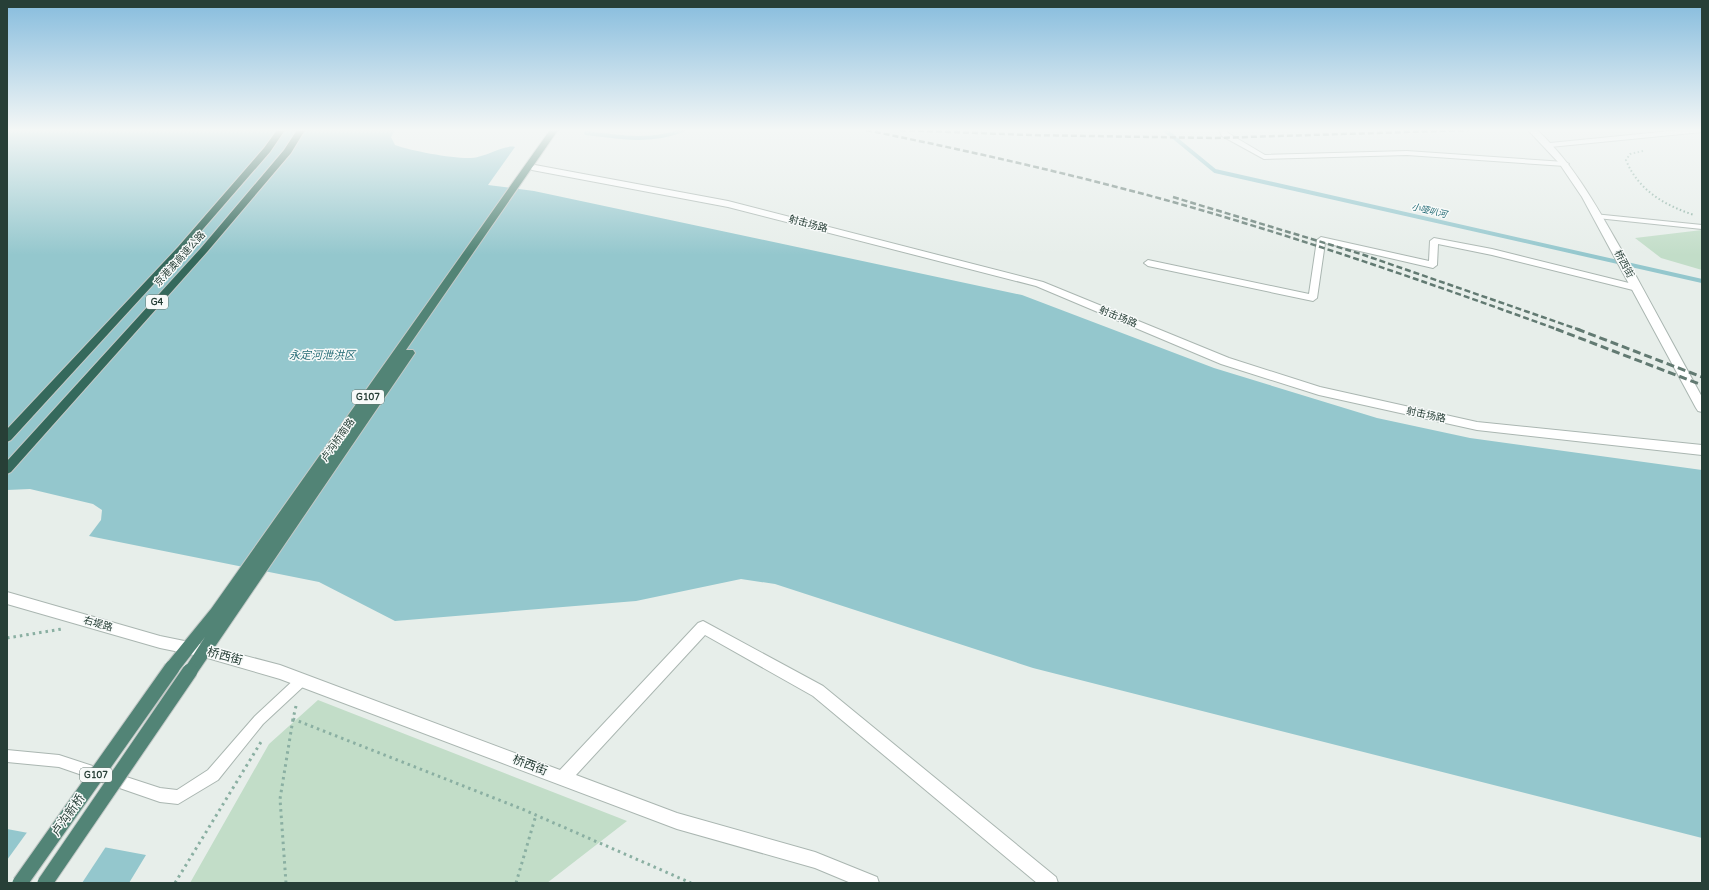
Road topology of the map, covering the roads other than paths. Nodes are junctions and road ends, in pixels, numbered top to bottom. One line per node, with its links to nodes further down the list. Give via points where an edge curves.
1 (249, 172): 13 (highway, 京港澳高速公路 / G4, via 182,249)
2 (271, 172): 15 (highway, 京港澳高速公路 / G4, via 204,250)
3 (529, 172): 7 (highway, 卢沟桥南路 / G107)
4 (532, 172): 7 (highway, 卢沟桥南路 / G107)
5 (554, 172): 14 (street, 射击场路, via 728,204 1039,284 1225,361 1318,391 1477,426)
6 (1570, 172): 8 (street, 桥西街)
7 (523, 181): 17 (highway, 卢沟桥南路 / G107)
8 (1597, 216): 9 (lane); 11 (street, 桥西街)
9 (1702, 227)
10 (1148, 263): 11 (lane, via 1313,298 1321,240 1433,265 1434,241 1492,252)
11 (1637, 288): 12 (street, 桥西街)
12 (1702, 408)
13 (7, 437)
14 (1702, 450)
15 (7, 469)
16 (7, 598): 18 (street, 右堤路, via 160,642)
17 (223, 614): 18 (highway, 卢沟桥南路 / G107); 19 (highway, 卢沟桥南路 / G107)
18 (189, 647): 19 (street, 桥西街); 20 (highway, 卢沟桥南路 / G107)
19 (204, 651): 21 (highway, 卢沟桥南路 / G107); 22 (street, 桥西街)
20 (172, 668): 25 (highway, 卢沟新桥 / G107, bridge)
21 (190, 671): 26 (highway, 卢沟新桥 / G107, bridge)
22 (302, 680): 23 (lane, via 258,720 213,776 178,797 160,796 59,761); 24 (street, 桥西街)
23 (7, 756)
24 (563, 778): 27 (street, 桥西街, via 677,821 814,860); 28 (street, via 703,627 818,691)
25 (20, 883)
26 (45, 883)
27 (871, 883)
28 (1050, 883)

